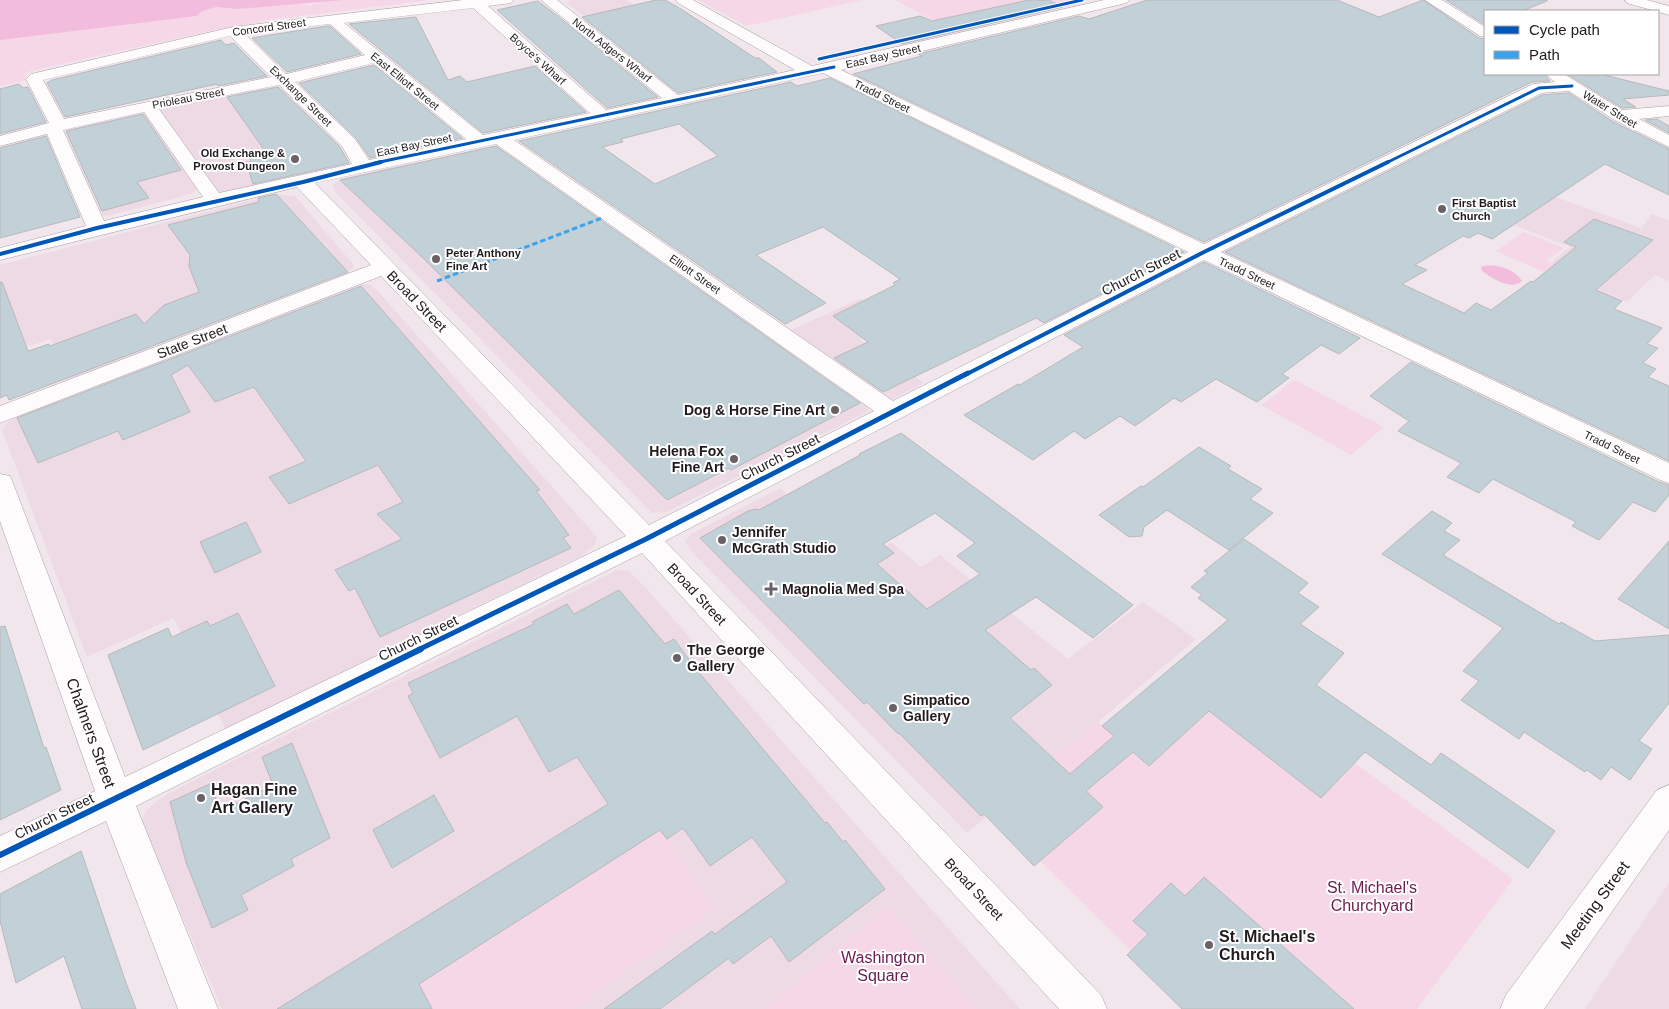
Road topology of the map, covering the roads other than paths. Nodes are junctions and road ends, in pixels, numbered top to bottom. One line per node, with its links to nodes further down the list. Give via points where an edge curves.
1 (506, 0): 7 (street, Concord Street)
2 (548, 0): 17 (street, North Adgers Wharf)
3 (684, 0): 13 (street, Tradd Street)
4 (1122, 0): 13 (street, East Bay Street)
5 (1432, 0): 11 (street)
6 (1632, 0): 8 (street)
7 (475, 2): 9 (street, Concord Street); 20 (street, Boyce's Wharf)
8 (1669, 11)
9 (338, 18): 10 (street, Concord Street); 12 (street, East Elliott Street, via 337,24)
10 (233, 31): 15 (street, Exchange Street); 22 (street, Concord Street, via 36,77 34,79)
11 (1484, 32)
12 (377, 57): 15 (street, Prioleau Street); 23 (street, East Elliott Street)
13 (818, 70): 17 (street, East Bay Street); 30 (street, Tradd Street)
14 (1554, 75): 16 (street, Water Street)
15 (283, 79): 18 (street, Prioleau Street); 26 (street, Exchange Street, via 349,143)
16 (1572, 86): 21 (street, Water Street); 30 (street, Church Street, via 1540,88)
17 (675, 100): 20 (street, East Bay Street)
18 (148, 106): 22 (street, Prioleau Street); 28 (street)
19 (1669, 112): 21 (street)
20 (602, 115): 23 (street, East Bay Street)
21 (1619, 115): 25 (street, Water Street)
22 (56, 127): 24 (street, Prioleau Street); 29 (street)
23 (488, 139): 26 (street, East Bay Street); 33 (street, Elliott Street)
24 (0, 141)
25 (1669, 142)
26 (363, 166): 27 (street, East Bay Street)
27 (303, 182): 28 (street, East Bay Street); 32 (street, Broad Street)
28 (215, 202): 29 (street, East Bay Street)
29 (97, 228): 31 (street, East Bay Street)
30 (1204, 252): 33 (street, Church Street); 35 (street, Tradd Street)
31 (0, 254)
32 (384, 267): 34 (street, State Street); 37 (street, Broad Street)
33 (892, 412): 37 (street, Church Street)
34 (0, 415)
35 (1669, 474)
36 (0, 484): 38 (street, Chalmers Street)
37 (646, 540): 38 (street, Church Street); 42 (street, Broad Street)
38 (115, 798): 40 (street, Church Street); 41 (street, Chalmers Street)
39 (1669, 800): 43 (street, Meeting Street)
40 (0, 855)
41 (198, 1009)
42 (1088, 1009)
43 (1520, 1009)

